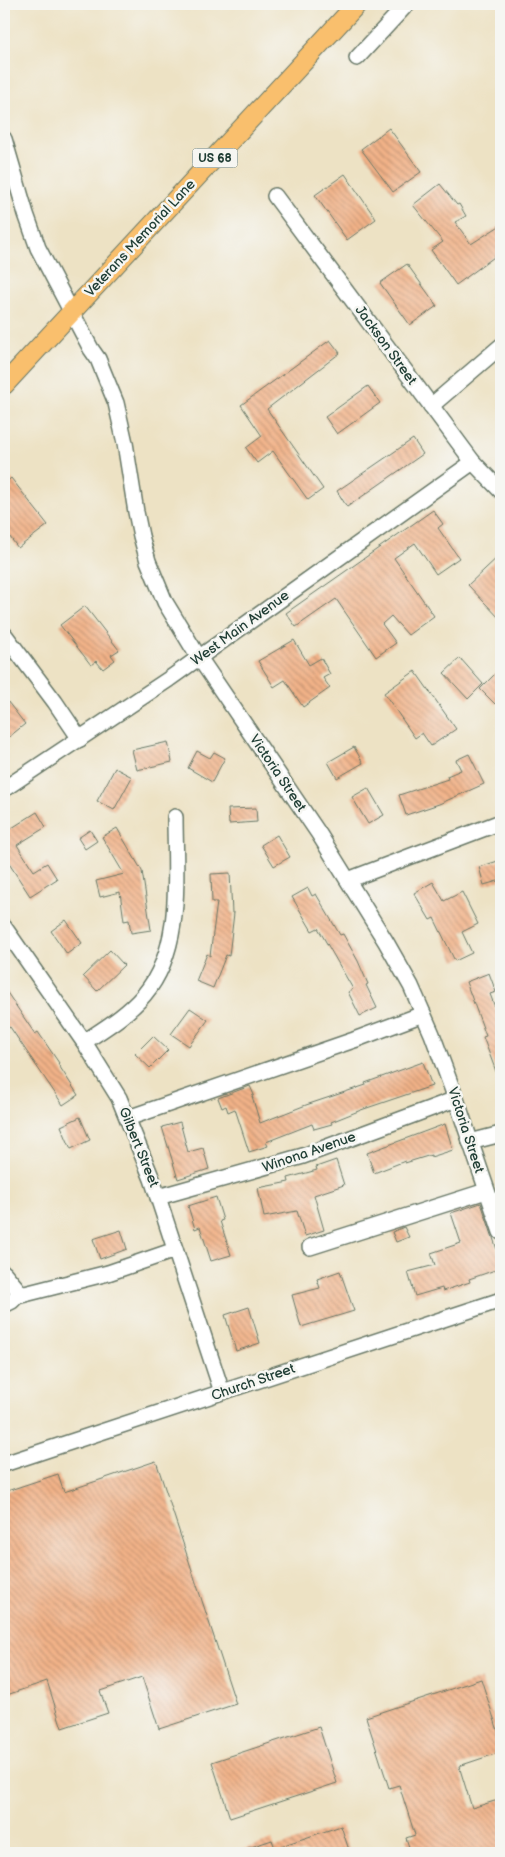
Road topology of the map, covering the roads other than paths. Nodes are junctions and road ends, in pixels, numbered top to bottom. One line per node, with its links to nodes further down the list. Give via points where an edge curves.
1 (357, 4): 6 (main road, Veterans Memorial Lane / US 68)
2 (407, 4): 3 (street)
3 (357, 58)
4 (4, 139): 6 (street, Victoria Street, via 38,248)
5 (275, 196): 9 (street, Jackson Street)
6 (72, 311): 8 (main road, Veterans Memorial Lane / US 68); 13 (street, Victoria Street, via 98,359 116,403 148,561 165,602)
7 (501, 346): 9 (street)
8 (4, 385)
9 (431, 406): 10 (street, Jackson Street)
10 (473, 462): 11 (street, Jackson Street); 13 (street, West Main Avenue)
11 (501, 491)
12 (4, 634): 14 (street)
13 (200, 657): 14 (street, West Main Avenue); 18 (street, Victoria Street)
14 (80, 739): 15 (street, West Main Avenue)
15 (4, 789)
16 (175, 817): 21 (street, via 175,904 167,955 144,996)
17 (501, 822): 18 (street)
18 (348, 880): 20 (street, Victoria Street, via 411,986)
19 (4, 927): 21 (street, Gilbert Street)
20 (423, 1014): 22 (street, Victoria Street); 23 (street)
21 (84, 1042): 23 (street, Gilbert Street)
22 (456, 1099): 25 (street, Victoria Street); 27 (street, Winona Avenue, via 303,1156)
23 (128, 1118): 27 (street, Gilbert Street)
24 (501, 1134): 25 (street)
25 (470, 1142): 26 (street, Victoria Street)
26 (486, 1190): 28 (street, Victoria Street); 29 (street)
27 (158, 1197): 30 (street, Gilbert Street)
28 (501, 1232)
29 (310, 1247)
30 (175, 1250): 32 (street); 35 (street, Gilbert Street)
31 (4, 1273): 32 (street, via 18,1290)
32 (17, 1296): 34 (street)
33 (501, 1300): 35 (street, Church Street)
34 (4, 1305)
35 (222, 1392): 36 (street, Church Street)
36 (4, 1464)

